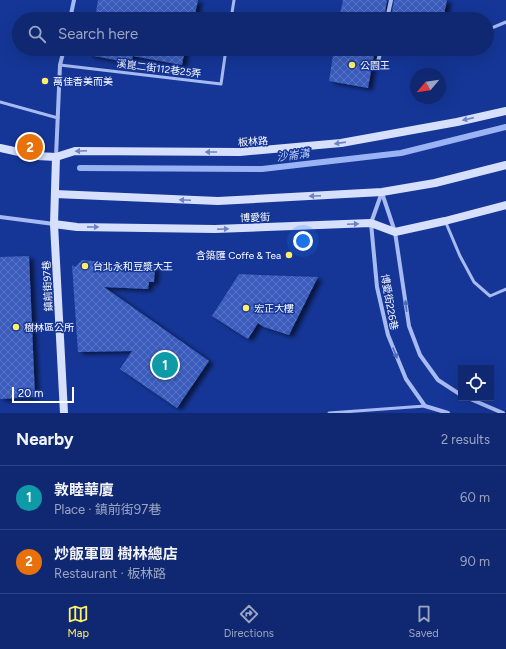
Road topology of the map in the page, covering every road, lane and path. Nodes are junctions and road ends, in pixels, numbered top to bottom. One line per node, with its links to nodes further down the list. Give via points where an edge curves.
1 (74, 0): 4 (street)
2 (234, 0): 5 (lane)
3 (391, 0): 6 (street)
4 (71, 12)
5 (232, 12)
6 (388, 12)
7 (506, 22): 8 (lane)
8 (494, 27)
9 (62, 56): 13 (street)
10 (225, 56): 13 (lane, 溪崑二街112巷25弄, via 221,84)
11 (379, 56): 12 (street)
12 (378, 62)
13 (60, 65): 16 (street)
14 (0, 102): 16 (lane)
15 (506, 110): 18 (street, 板林路, one-way to 18, via 457,122 341,143 240,152 75,151)
16 (58, 118): 18 (street)
17 (0, 148): 18 (street, 板林路, via 37,156)
18 (56, 157): 21 (street, 鎮前街97巷)
19 (506, 165): 20 (street, 博愛街, via 435,183)
20 (382, 192): 21 (street, 博愛街, one-way to 21, via 218,201); 25 (street, 博愛街226巷); 27 (street)
21 (55, 194): 26 (street, 鎮前街97巷)
22 (506, 205): 24 (street)
23 (0, 217): 26 (street, 博愛街)
24 (445, 221): 27 (street); 28 (lane, via 474,282 490,296)
25 (371, 223): 26 (street, 博愛街, one-way to 25, via 77,227 215,229); 27 (street, 博愛街); 31 (street, 博愛街226巷, one-way to 31, via 377,287 388,335 406,379)
26 (54, 224): 32 (street, 鎮前街97巷)
27 (395, 232): 29 (street, one-way to 27, via 438,380 420,355 408,326)
28 (506, 289)
29 (458, 393)
30 (475, 401): 35 (street)
31 (425, 406): 33 (lane); 34 (street)
32 (64, 413)
33 (329, 413)
34 (448, 413)
35 (503, 413)

